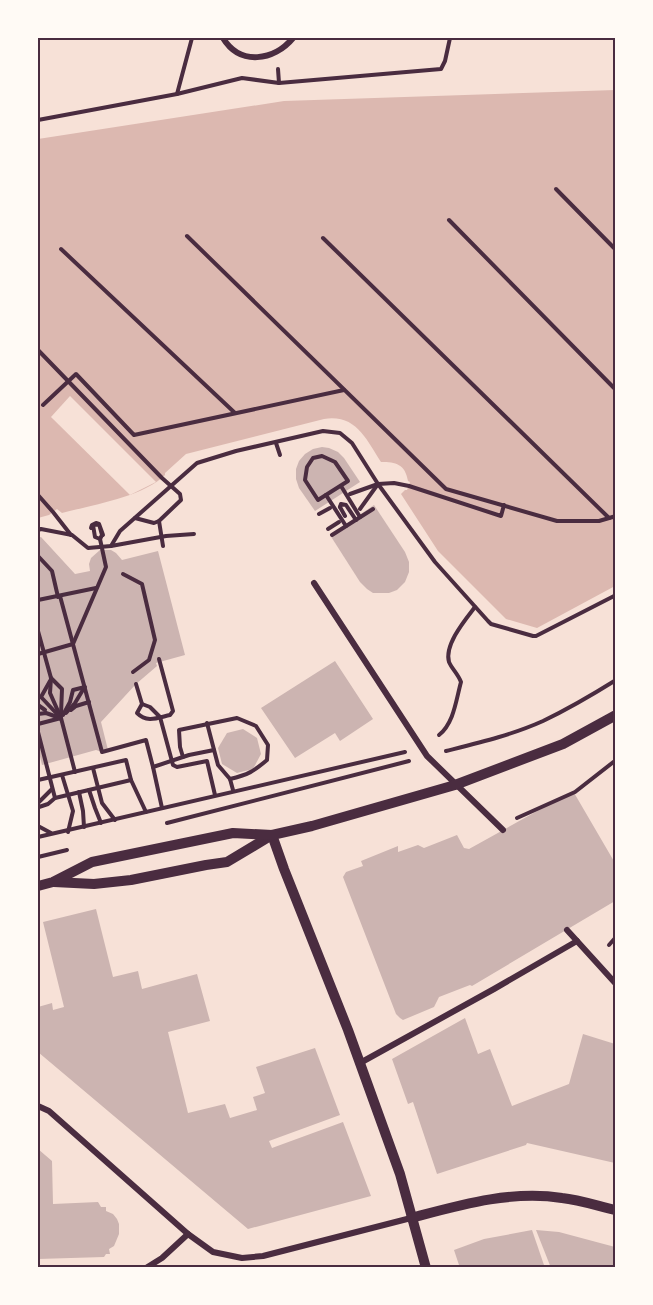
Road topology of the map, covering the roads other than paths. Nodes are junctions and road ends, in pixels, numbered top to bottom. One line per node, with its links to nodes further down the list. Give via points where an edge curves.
1 (223, 38): 2 (street, via 234,50 260,58 273,55)
2 (293, 38)
3 (314, 583): 5 (street, via 427,756)
4 (615, 715): 5 (street, via 563,744)
5 (455, 785): 6 (street); 7 (street)
6 (503, 830)
7 (272, 835): 8 (street, via 232,833 92,862); 8 (street, via 227,862 131,880 94,884); 13 (street)
8 (53, 882): 9 (street)
9 (38, 886)
10 (567, 930): 11 (street)
11 (577, 941): 12 (street); 13 (street)
12 (615, 983)
13 (360, 1063): 16 (street, via 400,1174)
14 (38, 1106): 17 (street)
15 (615, 1210): 16 (street, via 531,1195 481,1201)
16 (411, 1218): 17 (street, via 249,1258 213,1252); 19 (street)
17 (188, 1234): 18 (street)
18 (146, 1268)
19 (426, 1268)

